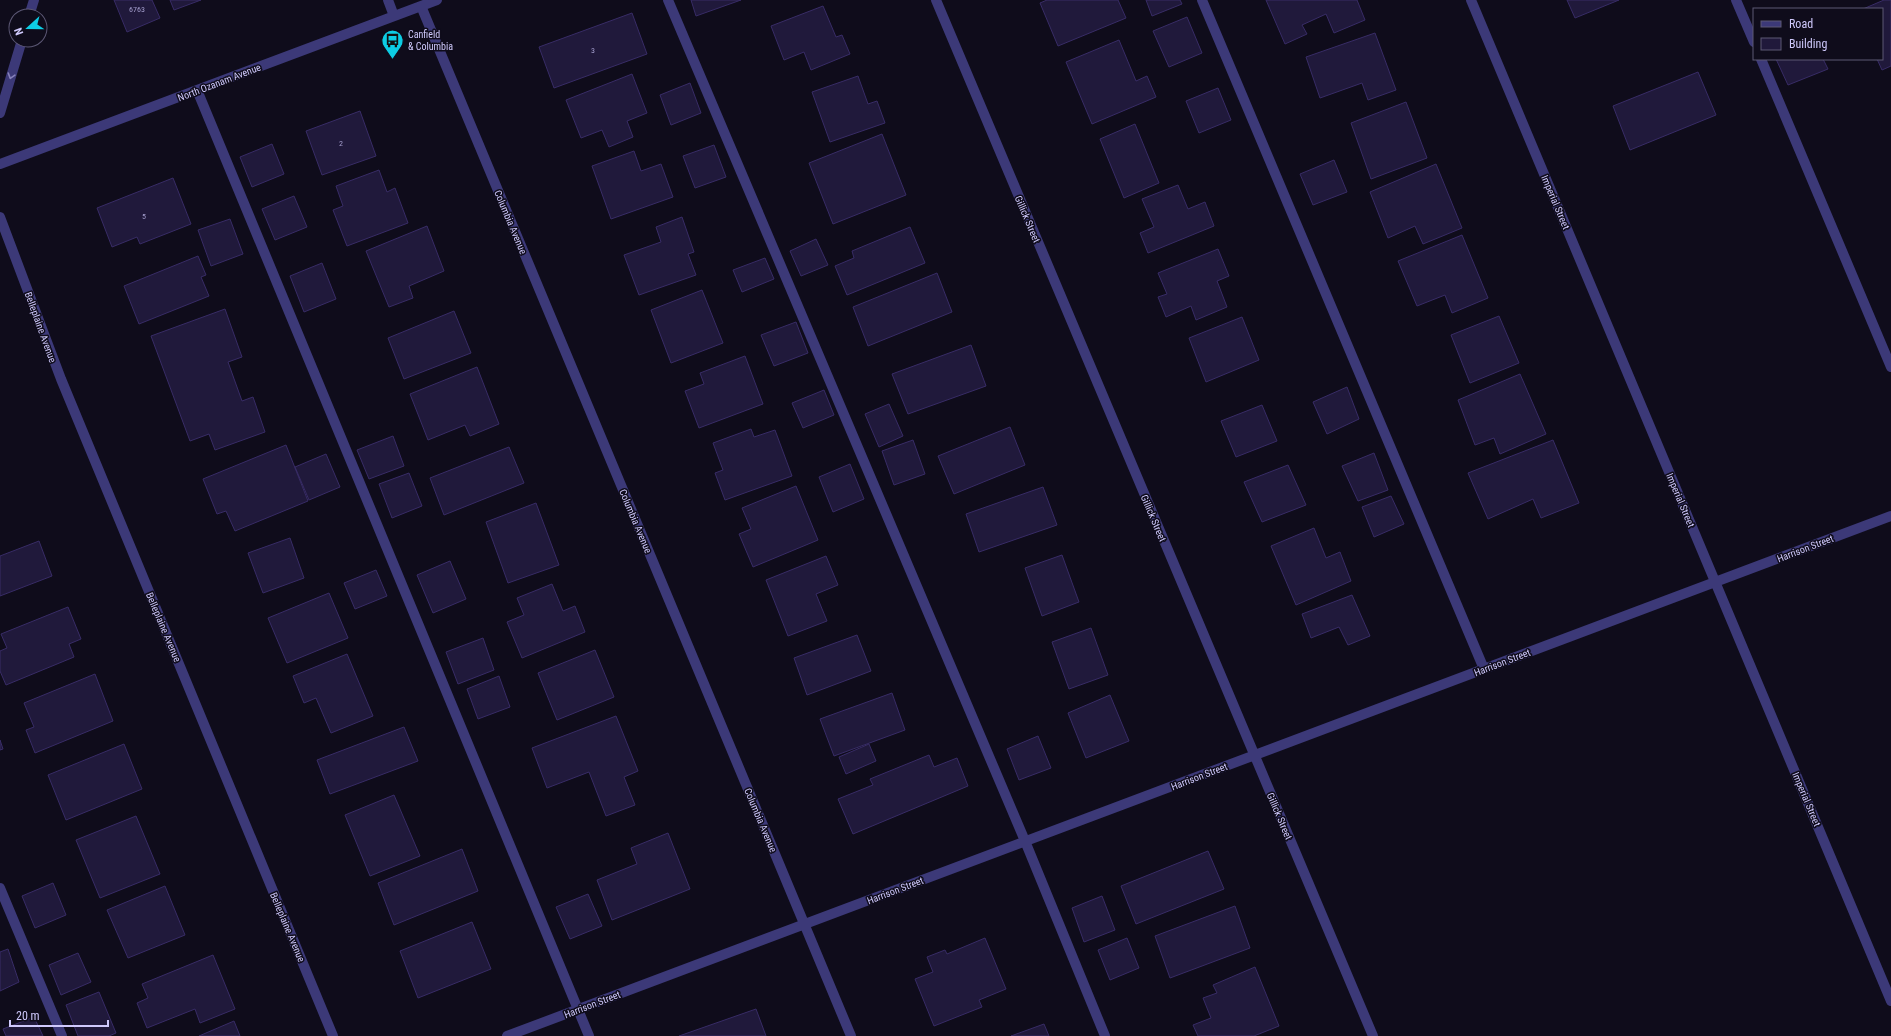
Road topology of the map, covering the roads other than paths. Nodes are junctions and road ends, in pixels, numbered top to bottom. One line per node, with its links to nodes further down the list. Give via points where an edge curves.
1 (388, 0): 9 (street)
2 (437, 0): 8 (street, North Ozanam Avenue)
3 (668, 0): 22 (street)
4 (936, 0): 21 (street, Gillick Street)
5 (1202, 0): 20 (street)
6 (1472, 0): 19 (street, Imperial Street)
7 (1736, 0): 10 (street)
8 (421, 6): 9 (street, North Ozanam Avenue); 24 (street, Columbia Avenue)
9 (394, 16): 13 (street, North Ozanam Avenue)
10 (1753, 40)
11 (20, 48): 14 (street, one-way to 14)
12 (1761, 60): 17 (street)
13 (197, 90): 15 (street, North Ozanam Avenue); 26 (street)
14 (0, 113)
15 (0, 164)
16 (0, 217): 28 (street, Belleplaine Avenue, via 61,379)
17 (1891, 367)
18 (1891, 516): 19 (street, Harrison Street)
19 (1716, 582): 20 (street, Harrison Street); 25 (street, Imperial Street)
20 (1484, 669): 21 (street, Harrison Street)
21 (1254, 755): 22 (street, Harrison Street); 33 (street, Gillick Street)
22 (1025, 841): 24 (street, Harrison Street); 32 (street)
23 (0, 888): 27 (street)
24 (804, 924): 26 (street, Harrison Street); 31 (street, Columbia Avenue)
25 (1891, 1001)
26 (578, 1009): 29 (street, Harrison Street); 30 (street)
27 (62, 1036)
28 (333, 1036)
29 (506, 1036)
30 (589, 1036)
31 (851, 1036)
32 (1105, 1036)
33 (1373, 1036)

